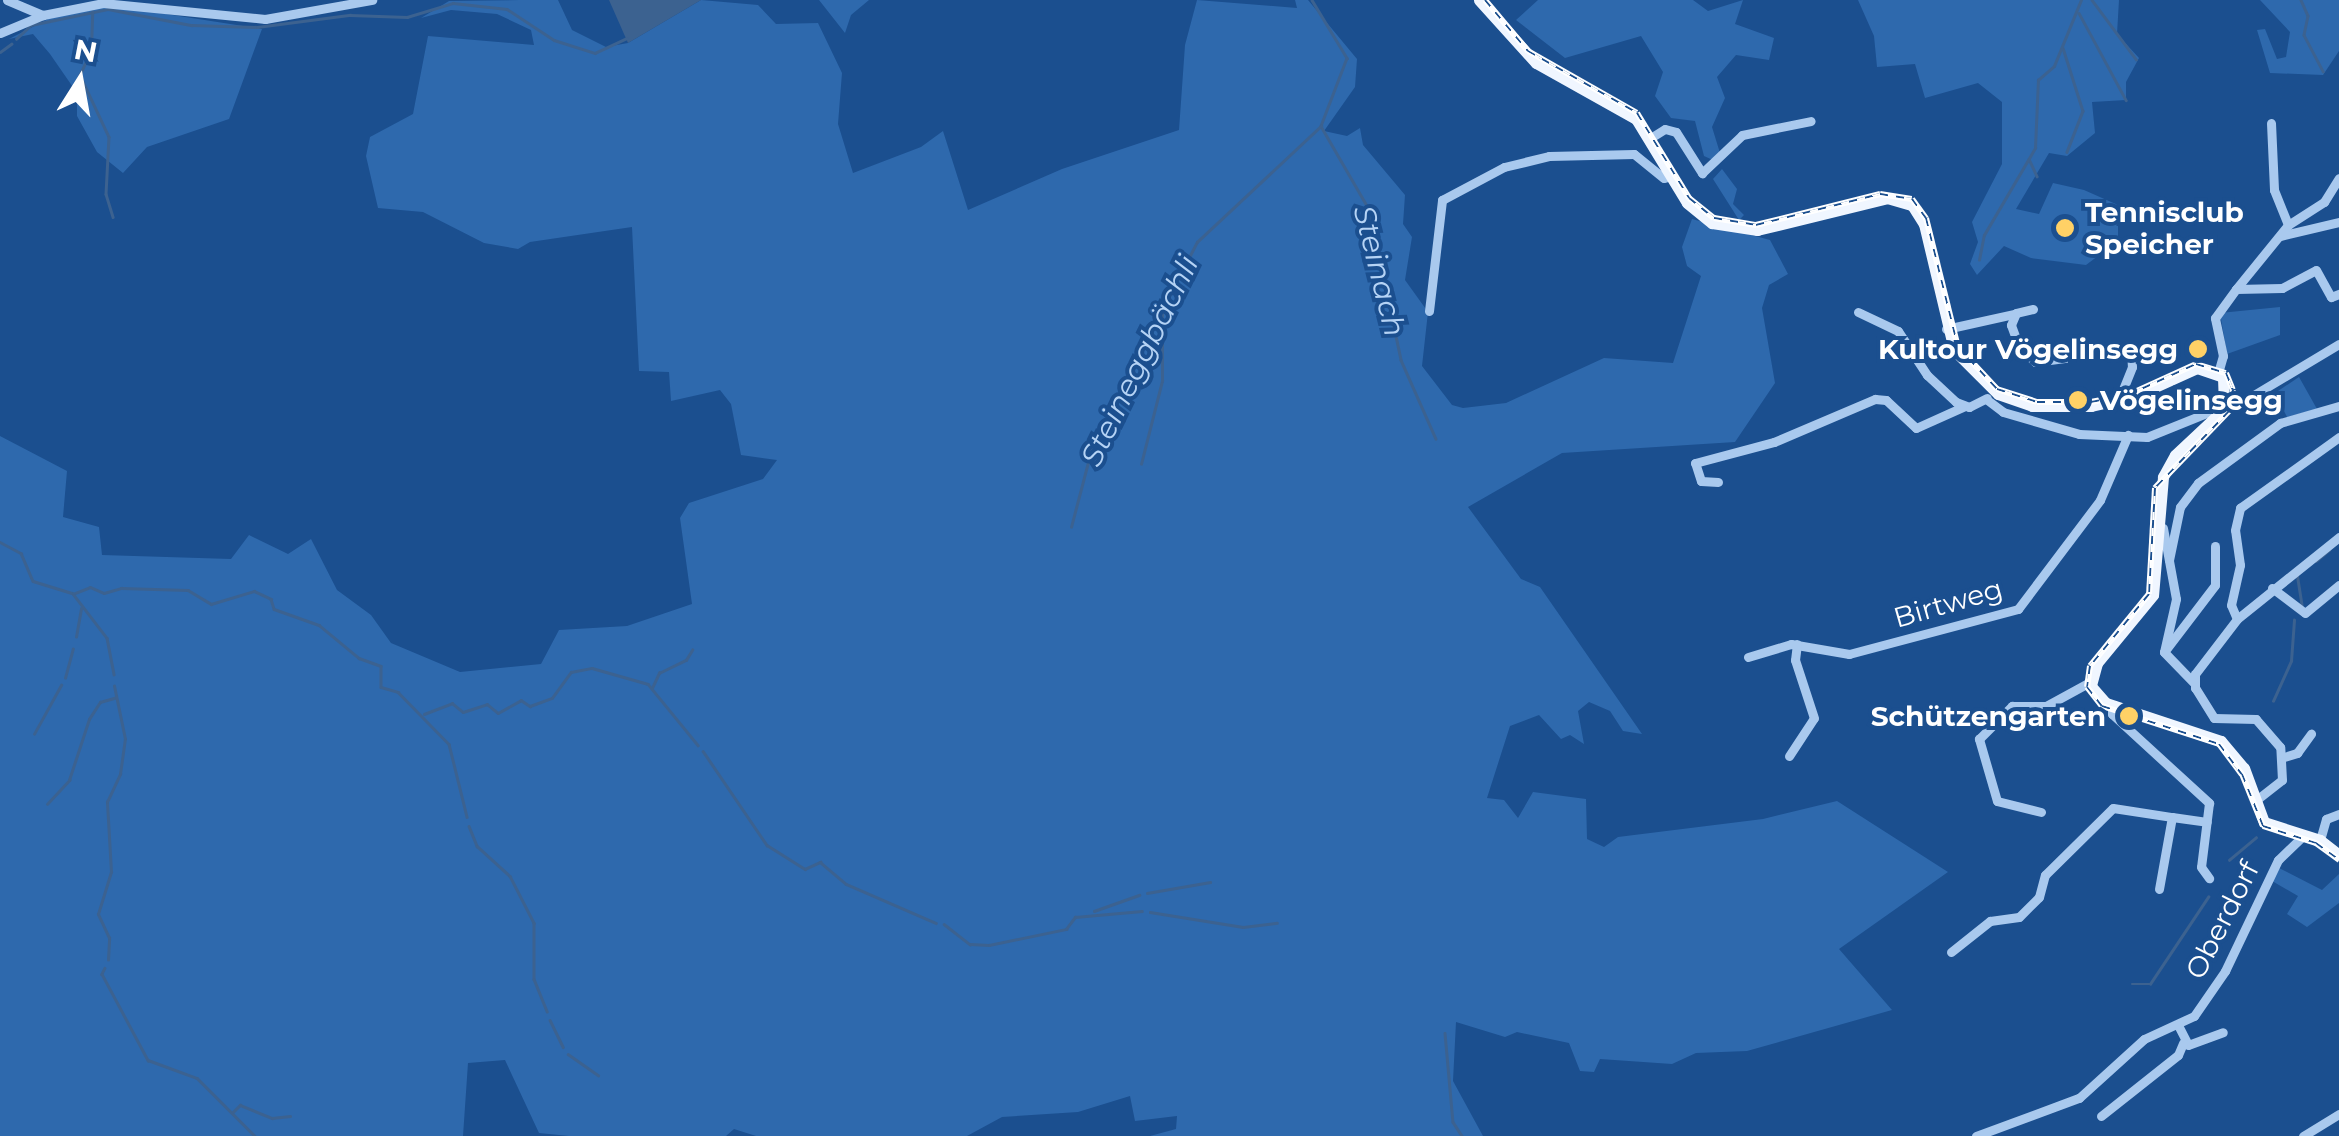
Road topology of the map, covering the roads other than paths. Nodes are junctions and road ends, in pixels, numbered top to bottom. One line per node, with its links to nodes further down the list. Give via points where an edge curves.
1 (8, 0): 4 (street)
2 (372, 0): 4 (street, via 265,19 120,2)
3 (1480, 0): 8 (main road, via 1526,56 1620,106)
4 (43, 15): 5 (street)
5 (0, 33)
6 (1811, 121): 8 (street, via 1742,135 1702,173 1676,132 1664,128)
7 (2271, 123): 12 (street, via 2274,190)
8 (1652, 137): 9 (main road)
9 (1672, 176): 17 (street, via 1664,178 1634,154 1549,156 1504,167 1442,200); 20 (main road, via 1692,208 1730,229 1757,230 1886,198 1907,202 1923,221)
10 (2339, 178): 12 (street, via 2322,205)
11 (2339, 222): 13 (street)
12 (2288, 225): 13 (street)
13 (2280, 236): 14 (street)
14 (2236, 289): 15 (street, via 2282,288 2316,270 2330,296); 22 (street, via 2215,318 2223,350)
15 (2339, 294)
16 (2033, 309): 19 (street)
17 (1429, 311)
18 (1858, 312): 25 (street, via 1898,331 1927,375)
19 (2014, 314): 20 (street); 24 (street, via 2014,340 2035,362 2115,346 2131,349 2132,366)
20 (1946, 330): 23 (main road)
21 (2339, 344): 27 (street)
22 (2218, 373): 24 (main road, via 2192,370); 27 (main road, via 2228,386)
23 (1989, 396): 24 (main road, via 2039,406); 25 (street); 28 (street, via 2059,431)
24 (2118, 402)
25 (1965, 406): 30 (street, via 1913,428 1879,398 1695,463 1701,481)
26 (2339, 406): 34 (street, via 2280,424 2198,483 2176,518)
27 (2223, 410): 28 (street, via 2147,436); 31 (main road, via 2175,455)
28 (2128, 436): 38 (street, Birtweg, via 2108,486 2026,603 1849,654)
29 (2339, 438): 37 (street, via 2235,505 2240,565 2231,605)
30 (1718, 482)
31 (2161, 486): 34 (street); 41 (main road, via 2153,595 2097,663)
32 (2339, 536): 36 (street)
33 (2215, 546): 39 (street, via 2216,585)
34 (2169, 560): 39 (street, via 2176,599)
35 (2339, 586): 36 (street, via 2305,613)
36 (2272, 588): 37 (street)
37 (2237, 620): 42 (street, via 2208,650)
38 (1796, 644): 40 (street, Birtweg); 45 (street, via 1814,718)
39 (2164, 652): 42 (street)
40 (1748, 656)
41 (2090, 682): 43 (main road, via 2094,694); 48 (street, via 2046,706 2012,706 1979,739 1997,801)
42 (2194, 682): 46 (street, via 2214,718 2263,723)
43 (2112, 705): 47 (main road, via 2221,740 2244,768); 51 (street, via 2112,714 2204,796)
44 (2311, 734): 46 (street, via 2297,753)
45 (1789, 756)
46 (2284, 756): 47 (street, via 2280,784)
47 (2255, 801): 52 (main road, via 2268,825)
48 (2040, 812)
49 (2339, 814): 53 (street, via 2326,819)
50 (2172, 817): 51 (street); 56 (street); 57 (street, via 2113,808 2045,875 2039,897 2019,917 1990,921)
51 (2207, 822): 55 (street, via 2201,867)
52 (2303, 836): 53 (main road); 58 (street, Oberdorf, via 2278,860 2214,990)
53 (2320, 840): 54 (main road)
54 (2339, 855)
55 (2210, 878)
56 (2160, 890)
57 (1951, 952)
58 (2179, 1027): 60 (street); 63 (street, Oberdorf, via 2144,1039 2079,1098)
59 (2223, 1032): 60 (street)
60 (2184, 1043): 62 (street, via 2178,1055)
61 (2339, 1114): 64 (street)
62 (2101, 1116)
63 (1979, 1134)
64 (2302, 1136)

